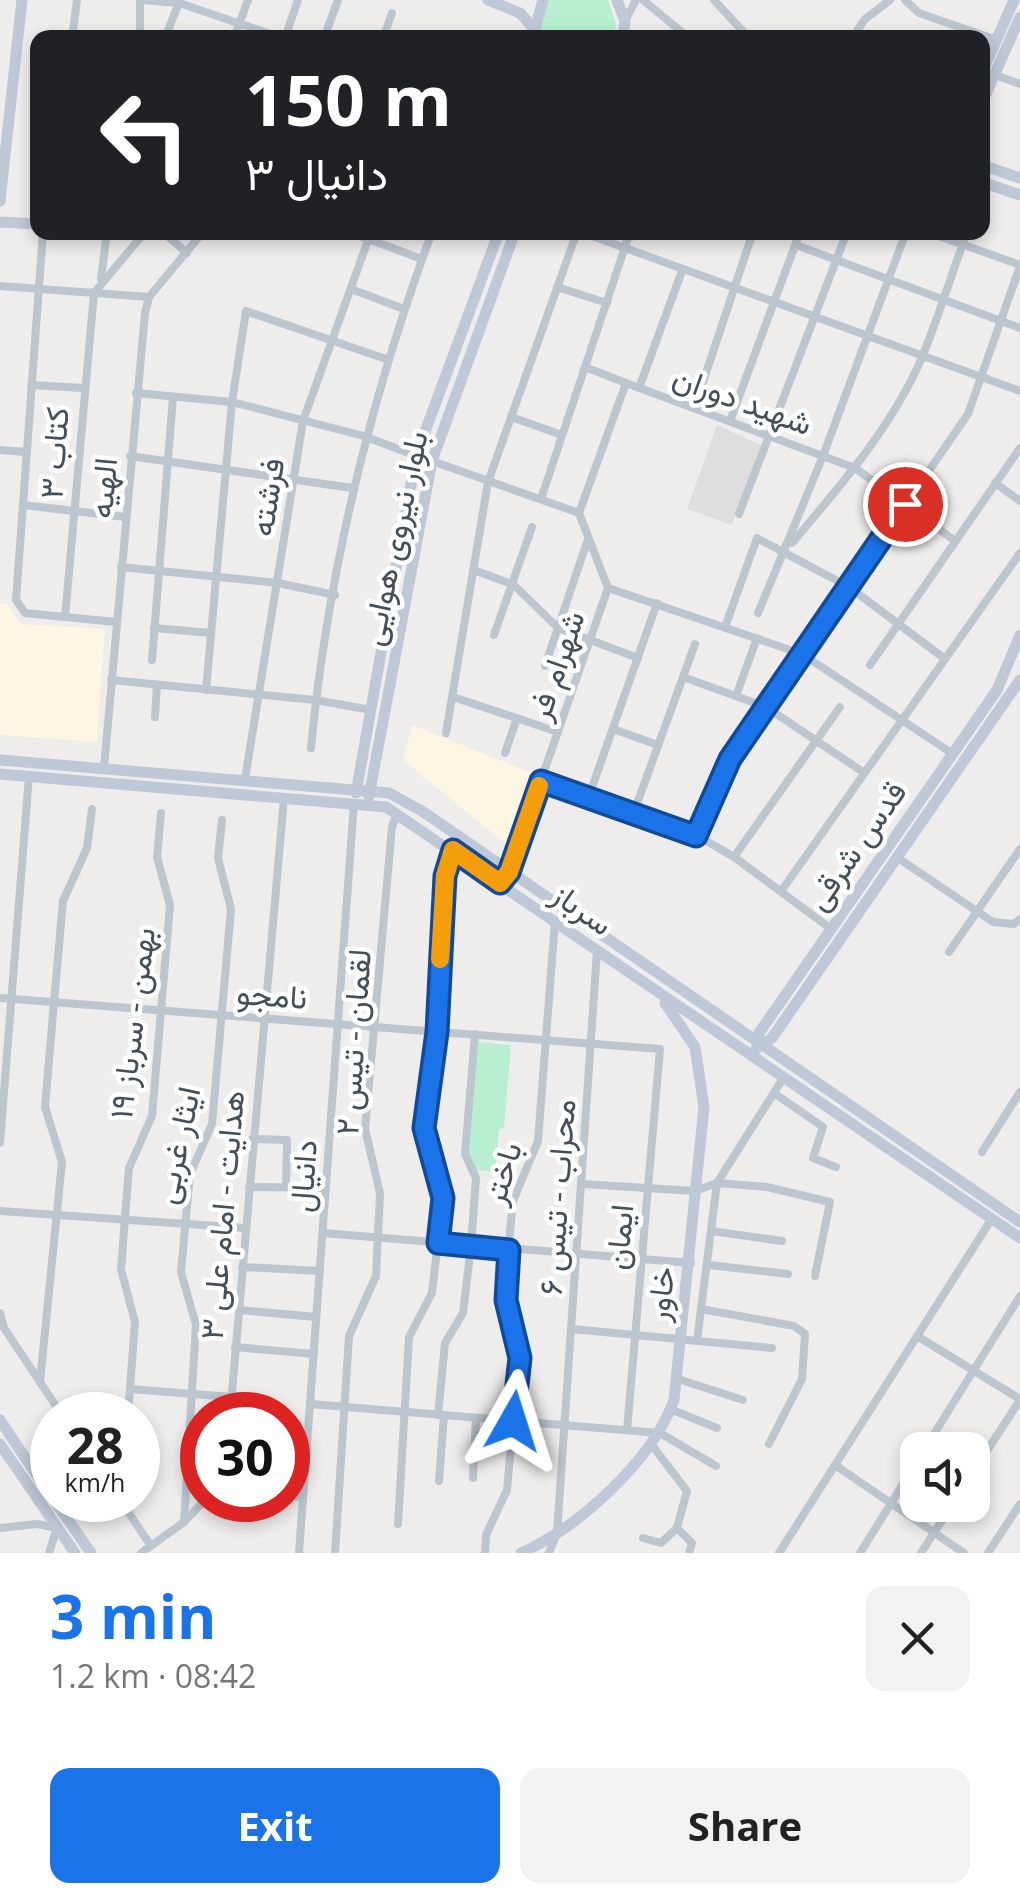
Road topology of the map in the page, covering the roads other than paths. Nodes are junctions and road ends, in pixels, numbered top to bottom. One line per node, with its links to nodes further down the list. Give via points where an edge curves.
1 (22, 0): 44 (street)
2 (77, 0): 19 (street)
3 (141, 0): 14 (street); 20 (street)
4 (248, 0): 18 (street)
5 (298, 0): 24 (street)
6 (338, 0): 25 (street)
7 (488, 0): 27 (street, via 520,12)
8 (543, 0): 28 (street)
9 (617, 0): 17 (street)
10 (640, 0): 17 (street); 30 (street)
11 (714, 0): 31 (street)
12 (890, 0): 32 (street)
13 (904, 0): 33 (street, via 919,14)
14 (179, 2): 18 (street); 21 (street)
15 (1013, 6): 35 (street); 37 (street)
16 (392, 14): 26 (street)
17 (625, 20): 29 (street)
18 (239, 22): 22 (street); 23 (street)
19 (73, 30)
20 (140, 30)
21 (168, 30)
22 (236, 30)
23 (261, 30)
24 (286, 30)
25 (327, 30)
26 (386, 30)
27 (533, 30)
28 (537, 30)
29 (624, 30)
30 (679, 30)
31 (742, 30)
32 (857, 30)
33 (966, 30)
34 (990, 38): 35 (street)
35 (996, 40): 36 (street)
36 (990, 69)
37 (990, 71)
38 (990, 74): 39 (street)
39 (1020, 84)
40 (990, 168): 41 (street)
41 (1020, 178)
42 (990, 185): 43 (street)
43 (1020, 196)
44 (0, 202)
45 (0, 222): 46 (street)
46 (30, 224)
47 (42, 240): 78 (street)
48 (106, 240): 74 (street)
49 (138, 240): 74 (street)
50 (173, 240): 69 (street)
51 (197, 240): 69 (street)
52 (369, 240): 79 (street, فرشته)
53 (379, 240): 70 (street)
54 (429, 240): 70 (street)
55 (496, 240): 115 (street, بلوار نیروی هوایی)
56 (512, 240): 118 (street, بلوار نیروی هوایی)
57 (576, 240): 77 (street)
58 (600, 240): 68 (street)
59 (627, 240): 68 (street)
60 (750, 240): 80 (street)
61 (798, 240): 67 (street)
62 (844, 240): 71 (street)
63 (903, 240): 75 (street)
64 (950, 240): 66 (street)
65 (965, 240): 66 (street)
66 (963, 245): 72 (street); 83 (street)
67 (796, 246): 71 (street); 85 (street)
68 (624, 249): 73 (street); 84 (street)
69 (187, 252): 82 (street)
70 (422, 258): 86 (street)
71 (837, 262): 75 (street); 87 (street)
72 (1020, 266): 88 (street)
73 (682, 270): 80 (street); 100 (street)
74 (101, 279): 81 (street, کتاب ۳)
75 (888, 280): 83 (street); 90 (street)
76 (0, 286): 78 (street)
77 (556, 287): 84 (street); 105 (street)
78 (38, 288): 81 (street); 98 (street)
79 (351, 289): 86 (street); 91 (street, فرشته)
80 (734, 290): 85 (street); 96 (street)
81 (94, 293): 82 (street); 99 (street, کتاب ۳)
82 (149, 297): 102 (street, الهیه)
83 (942, 300): 88 (street); 92 (street)
84 (607, 303): 94 (street)
85 (774, 305): 87 (street); 107 (street)
86 (404, 308): 93 (street)
87 (816, 320): 90 (street); 109 (street)
88 (1001, 321): 89 (street); 95 (street)
89 (1020, 328)
90 (867, 338): 92 (street); 116 (street)
91 (332, 339): 93 (street); 104 (street, via 246,310); 106 (street, فرشته)
92 (922, 357): 95 (street); 120 (street)
93 (386, 358): 110 (street)
94 (585, 367): 97 (street); 108 (street)
95 (980, 378): 101 (street); 127 (street, via 968,414)
96 (703, 382)
97 (626, 383): 100 (street, شهید دوران); 130 (street, شهید دوران)
98 (31, 385): 99 (street); 113 (street)
99 (83, 388): 129 (street, کتاب ۳)
100 (639, 388): 107 (street, شهید دوران)
101 (1020, 391)
102 (136, 393): 103 (street); 114 (street, الهیه)
103 (173, 397): 104 (street); 117 (street)
104 (232, 402): 106 (street); 119 (street)
105 (511, 417): 108 (street); 122 (street)
106 (304, 421): 110 (street); 121 (street, فرشته)
107 (730, 421): 109 (street, شهید دوران)
108 (562, 435): 125 (street)
109 (768, 435): 116 (street, شهید دوران); 131 (street)
110 (364, 436): 115 (street); 124 (street)
111 (1020, 448): 123 (street)
112 (0, 450): 113 (street)
113 (26, 452): 128 (street)
114 (130, 456): 117 (street); 132 (street, الهیه)
115 (416, 456): 118 (street); 146 (street, بلوار نیروی هوایی)
116 (823, 456): 120 (street, شهید دوران); 136 (street)
117 (168, 461): 119 (street); 139 (street)
118 (432, 461): 122 (street); 148 (street, بلوار نیروی هوایی)
119 (226, 468): 121 (street); 141 (street)
120 (855, 468): 127 (street, شهید دوران); 136 (street)
121 (294, 479): 124 (street); 142 (street, فرشته)
122 (488, 482): 125 (street); 140 (street)
123 (996, 483): 126 (street); 134 (street)
124 (352, 488): 147 (street)
125 (540, 500): 130 (street)
126 (1020, 501)
127 (905, 504): 134 (street, شهید دوران); 144 (street)
128 (23, 505): 129 (street); 151 (street, via 16,600 25,613)
129 (73, 512): 132 (street); 151 (street, کتاب ۳)
130 (579, 513): 135 (street)
131 (739, 514)
132 (125, 517): 138 (street, الهیه)
133 (532, 527): 143 (street)
134 (955, 541): 153 (street)
135 (588, 542): 145 (street); 156 (street)
136 (786, 550): 144 (street); 150 (street); 154 (street, via 756,538)
137 (1020, 553): 165 (street)
138 (121, 566): 139 (street); 152 (street, الهیه)
139 (159, 570): 141 (street); 155 (street)
140 (474, 570): 143 (street); 177 (street)
141 (216, 576): 142 (street); 157 (street)
142 (278, 583): 147 (street); 175 (street, فرشته)
143 (514, 586): 156 (street); 158 (street)
144 (848, 587): 153 (street); 163 (street)
145 (608, 588): 149 (street); 161 (street, شهرام فر)
146 (394, 593): 148 (street); 181 (street, بلوار نیروی هوایی)
147 (335, 595): 178 (street)
148 (408, 595): 202 (street, بلوار نیروی هوایی)
149 (657, 603): 154 (street); 164 (street)
150 (758, 613)
151 (65, 617): 152 (street)
152 (116, 622): 171 (street, الهیه)
153 (898, 623): 165 (street); 168 (street)
154 (725, 627): 160 (street)
155 (154, 628): 157 (street); 166 (street)
156 (558, 628): 161 (street); 167 (street)
157 (211, 633): 174 (street)
158 (494, 635)
159 (1020, 636): 170 (street, قدس شرقی)
160 (757, 638): 163 (street); 176 (street)
161 (590, 640): 164 (street); 186 (street, شهرام فر)
162 (696, 644): 169 (street)
163 (802, 654): 179 (street); 184 (street)
164 (638, 658): 185 (street)
165 (945, 659): 184 (street)
166 (152, 660)
167 (545, 666)
168 (870, 666)
169 (684, 677): 176 (street); 189 (street)
170 (1004, 679): 173 (street); 192 (street, قدس شرقی)
171 (111, 680): 172 (street); 194 (street, الهیه)
172 (157, 685): 174 (street); 182 (street)
173 (1019, 685): 203 (street)
174 (206, 690): 175 (street)
175 (259, 695): 178 (street); 198 (street, فرشته)
176 (736, 696): 179 (street)
177 (452, 697): 183 (street); 187 (street)
178 (316, 700): 181 (street); 190 (street)
179 (766, 707): 188 (street); 212 (street, via 730,759)
180 (840, 708): 188 (street)
181 (372, 710): 202 (street, بلوار نیروی هوایی)
182 (155, 717)
183 (516, 718): 186 (street); 191 (street)
184 (902, 720): 192 (street); 195 (street)
185 (613, 729): 189 (street); 204 (street)
186 (558, 732): 199 (street, شهرام فر)
187 (446, 733)
188 (816, 741): 195 (street); 215 (street)
189 (658, 745): 210 (street)
190 (311, 748)
191 (505, 754)
192 (953, 754): 201 (street, قدس شرقی)
193 (0, 760): 194 (street, سرباز)
194 (104, 768): 198 (street, سرباز); 200 (street)
195 (863, 772): 219 (street)
196 (0, 774): 197 (street, سرباز)
197 (28, 776): 200 (street, سرباز); 228 (street)
198 (245, 779): 202 (street, سرباز)
199 (541, 781): 204 (street); 217 (street, شهرام فر)
200 (103, 783): 205 (street, سرباز)
201 (932, 784): 203 (street); 223 (street, قدس شرقی)
202 (363, 788): 206 (street); 217 (street, سرباز, via 406,801)
203 (943, 793): 216 (street)
204 (589, 796): 210 (street)
205 (284, 798): 206 (street, سرباز); 232 (street, هدایت - امام علی ۳)
206 (361, 804): 209 (street, سرباز); 233 (street, دانیال)
207 (92, 809): 229 (street, via 88,848 64,901)
208 (161, 812): 230 (street, بهمن - سرباز ۱۹, via 157,858 170,906)
209 (398, 812): 213 (street, سرباز); 235 (street, لقمان - تیس ۲)
210 (634, 812): 212 (street)
211 (222, 820): 231 (street, ایثار غربی, via 218,858 231,909)
212 (696, 836): 215 (street)
213 (453, 850): 218 (street, سرباز); 236 (street, via 445,876)
214 (1019, 854): 220 (street)
215 (734, 857): 219 (street)
216 (898, 858): 220 (street); 241 (street, via 772,1038)
217 (509, 872): 218 (street); 241 (street, سرباز)
218 (500, 883): 222 (street, سرباز)
219 (782, 890): 223 (street)
220 (977, 912): 221 (street, via 1003,924); 225 (street)
221 (1020, 920)
222 (554, 922): 224 (street, سرباز); 238 (street, باختر)
223 (830, 928): 241 (street, قدس شرقی, via 758,1033)
224 (597, 951): 226 (street, سرباز); 240 (street, محراب - تیس ۶)
225 (949, 952)
226 (652, 989): 234 (street, سرباز); 239 (street, خاور)
227 (0, 998): 228 (street, نامجو)
228 (12, 999): 229 (street, نامجو); 248 (street)
229 (54, 1002): 230 (street, نامجو); 260 (street, via 45,1107 62,1162)
230 (160, 1010): 231 (street, نامجو); 261 (street, بهمن - سرباز ۱۹, via 152,1116 129,1168)
231 (220, 1015): 232 (street, نامجو); 264 (street, ایثار غربی, via 212,1124 190,1174)
232 (263, 1018): 233 (street, نامجو); 247 (street, هدایت - امام علی ۳)
233 (338, 1024): 235 (street, نامجو); 256 (street, دانیال)
234 (708, 1026): 239 (street, via 693,1026); 243 (street, سرباز)
235 (377, 1027): 236 (street, نامجو); 268 (street, لقمان - تیس ۲, via 365,1129 380,1194)
236 (437, 1032): 237 (street, نامجو); 271 (street, via 424,1128 443,1198)
237 (475, 1034): 238 (street, نامجو); 272 (street, via 466,1154 476,1178)
238 (544, 1040): 240 (street, نامجو); 273 (street, باختر, via 538,1141 513,1201)
239 (692, 1041): 257 (street, خاور, via 704,1108)
240 (592, 1044): 242 (street, نامجو); 252 (street, محراب - تیس ۶)
241 (760, 1044): 243 (street); 258 (street, سرباز)
242 (660, 1048): 254 (street, ایمان)
243 (750, 1056): 244 (street, سرباز)
244 (782, 1080): 246 (street); 258 (street, سرباز)
245 (1020, 1092): 249 (street)
246 (774, 1094): 250 (street, via 823,1127 813,1158); 251 (street)
247 (252, 1139): 253 (street, هدایت - امام علی ۳); 255 (street, via 288,1140)
248 (0, 1142)
249 (982, 1152)
250 (836, 1167)
251 (717, 1183): 257 (street); 266 (street); 281 (street, via 830,1202)
252 (582, 1184): 254 (street); 274 (street, محراب - تیس ۶)
253 (249, 1187): 255 (street); 265 (street, هدایت - امام علی ۳)
254 (648, 1187): 257 (street); 275 (street, ایمان)
255 (286, 1188): 256 (street)
256 (326, 1188): 267 (street, دانیال)
257 (695, 1191): 276 (street, خاور)
258 (962, 1192): 262 (street, سرباز); 263 (street, سرباز)
259 (0, 1211): 260 (street)
260 (57, 1215): 261 (street); 297 (street)
261 (125, 1220): 264 (street); 298 (street, بهمن - سرباز ۱۹, via 121,1269 135,1322)
262 (991, 1220): 269 (street, سرباز); 289 (street)
263 (1020, 1222)
264 (186, 1224): 265 (street); 301 (street, ایثار غربی, via 181,1272 196,1326)
265 (245, 1228): 278 (street, هدایت - امام علی ۳)
266 (712, 1231): 270 (street); 277 (street)
267 (323, 1233): 268 (street); 279 (street, دانیال)
268 (378, 1238): 271 (street); 307 (street, لقمان - تیس ۲, via 376,1276 349,1336)
269 (1020, 1238)
270 (782, 1240)
271 (438, 1243): 272 (street); 309 (street, via 432,1293 409,1337)
272 (472, 1246): 273 (street); 310 (street, via 462,1312 445,1342)
273 (509, 1250): 274 (street); 313 (street, باختر, via 506,1300 520,1358)
274 (577, 1255): 275 (street); 287 (street, محراب - تیس ۶)
275 (641, 1259): 276 (street); 288 (street, ایمان)
276 (691, 1263): 290 (street, خاور)
277 (709, 1265): 280 (street); 284 (street)
278 (242, 1267): 279 (street); 283 (street, هدایت - امام علی ۳)
279 (320, 1271): 286 (street, دانیال)
280 (788, 1274)
281 (815, 1276)
282 (1020, 1296): 295 (street)
283 (238, 1310): 286 (street); 292 (street, هدایت - امام علی ۳)
284 (701, 1310): 291 (street); 321 (street, via 794,1326 806,1334 802,1379)
285 (0, 1312): 297 (street)
286 (316, 1317): 294 (street, دانیال)
287 (572, 1330): 288 (street); 314 (street, محراب - تیس ۶)
288 (635, 1332): 290 (street); 316 (street, ایمان)
289 (917, 1336): 295 (street); 324 (street)
290 (681, 1340): 291 (street); 296 (street, خاور)
291 (698, 1342): 293 (street)
292 (235, 1348): 294 (street); 302 (street, هدایت - امام علی ۳)
293 (772, 1348)
294 (314, 1354): 306 (street, دانیال)
295 (974, 1371): 305 (street); 318 (street)
296 (678, 1379): 304 (street); 308 (street, خاور)
297 (40, 1382): 299 (street)
298 (130, 1389): 300 (street, بهمن - سرباز ۱۹); 303 (street)
299 (47, 1392)
300 (130, 1392)
301 (193, 1392)
302 (231, 1392)
303 (180, 1393)
304 (743, 1400)
305 (1020, 1400): 322 (street)
306 (310, 1404): 307 (street)
307 (343, 1407): 309 (street); 348 (street, لقمان - تیس ۲)
308 (670, 1409): 315 (street); 317 (street, خاور)
309 (403, 1412): 310 (street); 336 (street)
310 (441, 1415): 311 (street); 327 (street)
311 (476, 1418): 313 (street); 326 (street)
312 (0, 1420): 323 (street)
313 (513, 1421): 314 (street); 349 (street, باختر, via 506,1490)
314 (565, 1425): 316 (street); 339 (street, محراب - تیس ۶)
315 (717, 1428)
316 (626, 1430): 317 (street)
317 (660, 1432): 320 (street, خاور); 325 (street)
318 (935, 1432)
319 (0, 1444): 335 (street)
320 (651, 1444): 338 (street, via 686,1491); 339 (street, خاور)
321 (769, 1444)
322 (990, 1446)
323 (30, 1465)
324 (835, 1465): 329 (street); 353 (street)
325 (716, 1466)
326 (473, 1478)
327 (439, 1482)
328 (900, 1488): 329 (street)
329 (890, 1504): 340 (street); 354 (street)
330 (1020, 1504): 357 (street)
331 (135, 1522): 342 (street)
332 (184, 1522): 342 (street)
333 (301, 1522): 347 (street, دانیال)
334 (941, 1522): 340 (street)
335 (62, 1524): 337 (street); 343 (street); 344 (street); 345 (street)
336 (398, 1524)
337 (0, 1528)
338 (677, 1528): 341 (street, via 661,1543); 352 (street, via 692,1543)
339 (557, 1533): 350 (street, خاور); 351 (street, محراب - تیس ۶)
340 (934, 1534): 355 (street); 356 (street)
341 (642, 1538)
342 (151, 1546): 346 (street)
343 (49, 1553)
344 (75, 1553)
345 (92, 1553)
346 (141, 1553)
347 (299, 1553)
348 (335, 1553)
349 (485, 1553)
350 (521, 1553)
351 (550, 1553)
352 (689, 1553)
353 (779, 1553)
354 (860, 1553)
355 (921, 1553)
356 (964, 1553)
357 (988, 1553)

